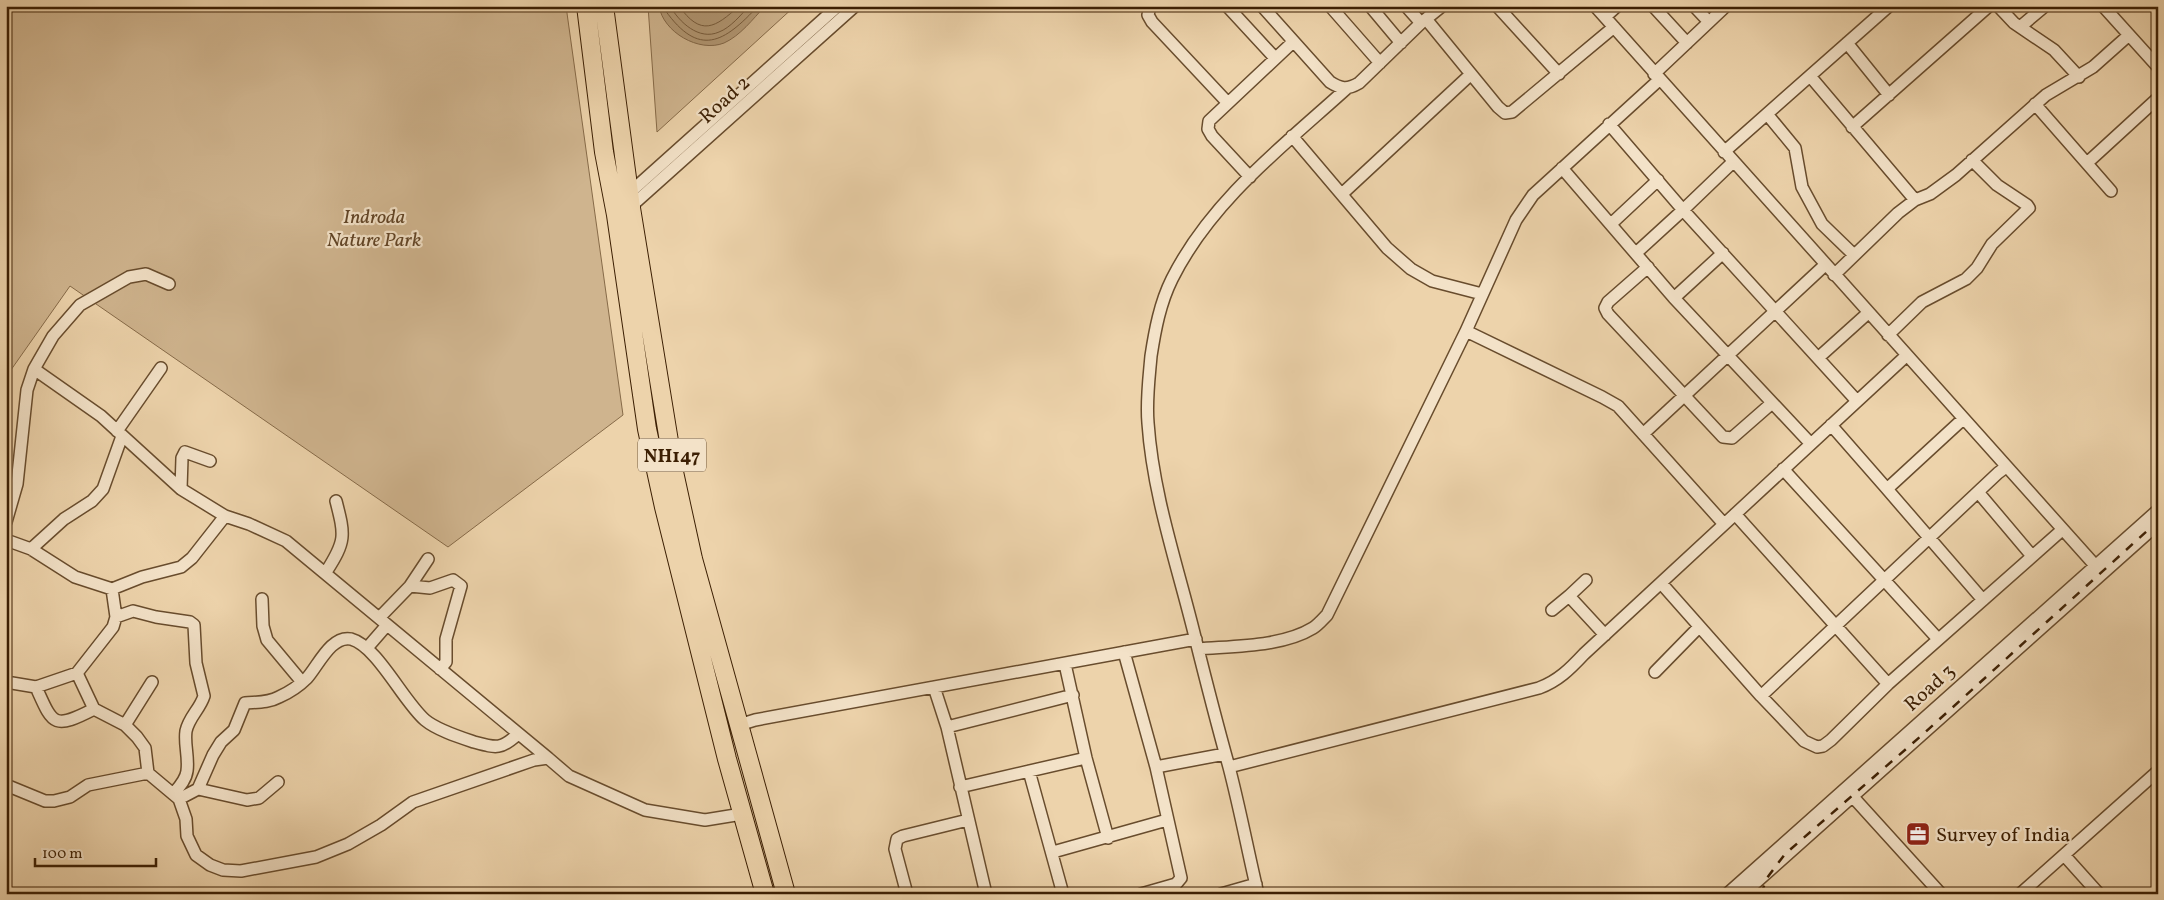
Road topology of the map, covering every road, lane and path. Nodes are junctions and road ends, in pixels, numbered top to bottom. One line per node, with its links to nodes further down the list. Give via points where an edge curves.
1 (586, 6): 60 (highway, NH147, via 604,152)
2 (604, 6): 60 (highway, NH147)
3 (838, 6): 60 (street, Road 2)
4 (855, 6): 60 (street, Road 2)
5 (1150, 6): 44 (street, via 1148,15 1152,22)
6 (1228, 6): 33 (street)
7 (1262, 6): 29 (street)
8 (1330, 6): 34 (street)
9 (1370, 6): 30 (street)
10 (1406, 6): 24 (street)
11 (1442, 6): 24 (street)
12 (1497, 6): 36 (street)
13 (1595, 6): 23 (street)
14 (1617, 6): 23 (street)
15 (1653, 6): 31 (street)
16 (1694, 6): 25 (street)
17 (1726, 6): 25 (street)
18 (1889, 6): 32 (street)
19 (1989, 6): 42 (street)
20 (1998, 6): 27 (street)
21 (2045, 6): 27 (street)
22 (2103, 6): 28 (street)
23 (1605, 17): 26 (street)
24 (1424, 21): 30 (street); 37 (street)
25 (1709, 22): 31 (street)
26 (1614, 27): 36 (street); 39 (street)
27 (2020, 27): 40 (street, via 2054,50)
28 (2129, 35): 35 (street); 40 (street)
29 (1293, 42): 33 (street); 41 (street, via 1330,82)
30 (1402, 43): 34 (street)
31 (1687, 43): 39 (street)
32 (1847, 43): 38 (street); 42 (street)
33 (1274, 58): 44 (street)
34 (1380, 63): 41 (street, via 1359,83)
35 (2158, 67)
36 (1558, 74): 37 (street, via 1509,113 1502,111)
37 (1470, 75): 58 (street)
38 (1810, 76): 46 (street); 48 (street)
39 (1657, 77): 47 (street); 50 (street)
40 (2079, 77): 45 (street)
41 (1346, 88): 49 (street)
42 (1889, 95): 48 (street)
43 (2158, 98): 53 (street)
44 (1227, 102): 55 (street, via 1209,121 1208,129)
45 (2035, 104): 51 (street); 53 (street)
46 (1767, 114): 50 (street); 65 (street, via 1795,148 1802,187 1822,224)
47 (1609, 124): 54 (street); 56 (street)
48 (1852, 127): 59 (street)
49 (1292, 136): 55 (street); 58 (street)
50 (1724, 152): 52 (street)
51 (1972, 160): 59 (street, via 1930,194); 75 (street, via 1988,178 2029,208 1992,244 1966,280 1922,302)
52 (1733, 162): 61 (street); 66 (street)
53 (2087, 163): 57 (street)
54 (1562, 168): 62 (street); 70 (street, via 1533,195 1516,220)
55 (1250, 177): 125 (street, via 1186,253 1171,281 1154,333 1147,403 1150,447)
56 (1658, 180): 61 (street); 62 (street)
57 (2111, 191)
58 (1343, 193): 70 (street, via 1388,248 1411,269 1432,281)
59 (1915, 200): 65 (street)
60 (622, 205): 142 (highway, NH147, via 693,559); 162 (highway, NH147, via 647,429)
61 (1683, 210): 63 (street); 64 (street)
62 (1611, 224): 63 (street)
63 (1636, 253): 67 (street)
64 (1723, 253): 71 (street); 72 (street)
65 (1854, 255): 68 (street)
66 (1825, 265): 68 (street); 72 (street)
67 (1648, 267): 71 (street); 81 (street, via 1605,308)
68 (1834, 275): 73 (street)
69 (169, 284): 80 (street, via 146,274 129,277 80,305 53,336)
70 (1482, 294): 74 (street)
71 (1674, 298): 76 (street)
72 (1775, 311): 76 (street); 78 (street)
73 (1868, 313): 75 (street); 78 (street)
74 (1466, 331): 87 (street, via 1602,396 1618,406); 125 (street, via 1327,615 1315,627 1292,637 1250,644)
75 (1888, 335): 77 (street)
76 (1727, 354): 81 (street); 83 (street)
77 (1906, 356): 82 (street); 84 (street)
78 (1818, 358): 82 (street)
79 (161, 368): 86 (street)
80 (34, 369): 86 (street); 99 (street, via 24,410 17,484)
81 (1684, 394): 83 (street, via 1728,439); 87 (street)
82 (1857, 401): 85 (street)
83 (1772, 403): 88 (street)
84 (1963, 419): 90 (street); 92 (street)
85 (1831, 425): 88 (street); 92 (street)
86 (120, 433): 93 (street); 105 (street, via 103,489 92,502 64,519)
87 (1642, 434): 100 (street)
88 (1811, 444): 91 (street)
89 (210, 461): 93 (street, via 185,452)
90 (2006, 467): 94 (street); 102 (street)
91 (1783, 469): 97 (street); 111 (street)
92 (1887, 489): 103 (street)
93 (181, 490): 98 (street)
94 (1978, 492): 103 (street); 106 (street)
95 (336, 501): 109 (street, via 343,540)
96 (2157, 511): 108 (street, Road 3)
97 (1735, 514): 100 (street); 121 (street)
98 (225, 516): 109 (street, via 286,541); 114 (street, via 181,567)
99 (6, 522)
100 (1724, 524): 112 (street)
101 (2158, 524): 108 (street, Road 3)
102 (2062, 530): 106 (street); 108 (street)
103 (1930, 538): 111 (street); 117 (street)
104 (6, 540): 105 (street)
105 (31, 549): 114 (street, via 75,577)
106 (2032, 556): 117 (street)
107 (428, 559): 113 (street)
108 (2098, 569): 143 (street, Road 3)
109 (326, 572): 120 (street)
110 (1586, 580): 115 (street)
111 (1885, 580): 121 (street); 124 (street)
112 (1661, 583): 122 (street); 123 (street)
113 (410, 586): 120 (street); 129 (street, via 430,588 453,580 461,586 446,639 446,662)
114 (112, 589): 119 (street)
115 (1569, 596): 118 (street); 123 (street)
116 (262, 599): 134 (street, via 267,640)
117 (1983, 600): 124 (street)
118 (1552, 610)
119 (116, 617): 131 (street, via 113,627); 158 (street, via 133,611 194,625 196,663 204,696 186,730 187,770)
120 (383, 622): 126 (street); 129 (street)
121 (1836, 626): 135 (street); 139 (street)
122 (1699, 627): 130 (street); 139 (street)
123 (1605, 635): 150 (street, via 1568,671 1553,683 1539,688)
124 (1938, 639): 135 (street)
125 (1196, 644): 127 (street); 146 (street)
126 (367, 648): 134 (street, via 351,639 341,639); 145 (street, via 426,721 491,747 501,747)
127 (1124, 652): 128 (street); 149 (street)
128 (1065, 664): 137 (street); 138 (street)
129 (440, 669): 145 (street)
130 (1655, 672)
131 (77, 674): 136 (street); 140 (street)
132 (6, 682): 136 (street)
133 (152, 682): 141 (street)
134 (302, 682): 157 (street, via 277,698 245,703 234,730 213,755)
135 (1888, 684): 139 (street, via 1831,740 1817,747 1804,740)
136 (36, 687): 140 (street, via 49,716 55,720 72,720)
137 (934, 687): 142 (street); 144 (street)
138 (1073, 695): 144 (street); 148 (street)
139 (1761, 696)
140 (94, 709): 141 (street)
141 (124, 725): 153 (street, via 145,748)
142 (739, 725): 163 (highway, NH147)
143 (1923, 726): 159 (street, Road 3); 167 (street, Road 3)
144 (947, 727): 156 (street)
145 (518, 734): 147 (street)
146 (1225, 754): 149 (street); 150 (street)
147 (548, 758): 158 (street, via 414,802 348,844 316,857 241,871 216,868 196,855); 162 (street, via 569,776 645,810 705,820)
148 (1086, 758): 151 (street); 164 (street)
149 (1156, 767): 161 (street)
150 (1229, 767): 168 (street)
151 (1029, 771): 156 (street); 165 (street)
152 (2158, 771): 166 (street)
153 (148, 773): 155 (street, via 88,785 70,797 54,801 45,801); 158 (street)
154 (278, 782): 157 (street, via 259,798 248,800)
155 (6, 785)
156 (960, 787): 160 (street)
157 (198, 790): 158 (street)
158 (176, 797)
159 (1853, 797): 167 (street, Road 3); 178 (street)
160 (968, 820): 171 (street, via 897,839 895,849); 172 (street)
161 (1168, 820): 164 (street); 174 (street, via 1180,872 1179,882)
162 (744, 822): 163 (highway); 169 (highway, NH147)
163 (767, 823): 170 (highway, NH147)
164 (1108, 838): 165 (street)
165 (1053, 852): 173 (street)
166 (2064, 855): 179 (street); 180 (street)
167 (1763, 869): 176 (street, Road 3); 177 (street, Road 3)
168 (1257, 889): 175 (street)
169 (765, 894)
170 (786, 894)
171 (907, 894)
172 (986, 894)
173 (1063, 894)
174 (1141, 894)
175 (1221, 894)
176 (1728, 894)
177 (1743, 894)
178 (1941, 894)
179 (2020, 894)
180 (2099, 894)

